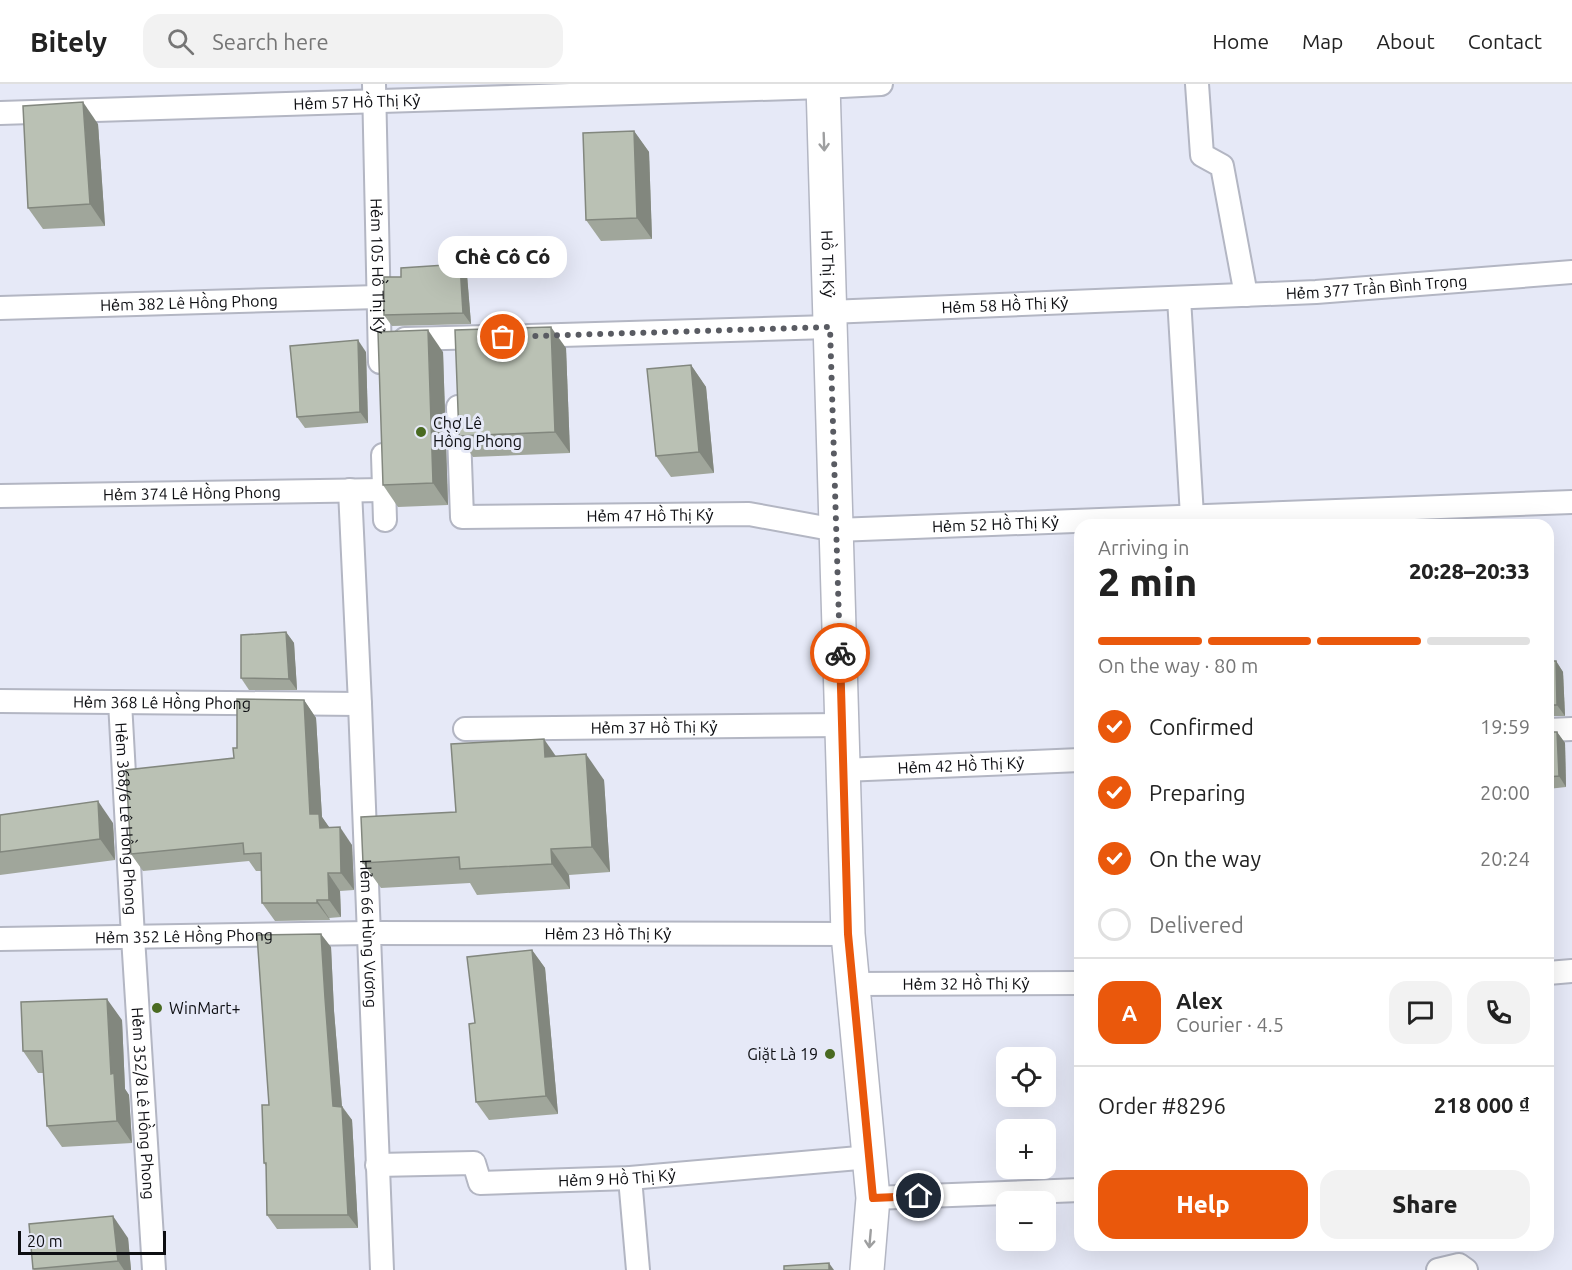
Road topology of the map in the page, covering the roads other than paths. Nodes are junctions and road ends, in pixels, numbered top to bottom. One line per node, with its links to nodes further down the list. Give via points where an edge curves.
1 (882, 84): 3 (lane, Hẻm 57 Hồ Thị Kỷ)
2 (1197, 84): 7 (lane, via 1202,155 1222,166)
3 (823, 86): 4 (lane, Hẻm 57 Hồ Thị Kỷ); 11 (street, Hồ Thị Kỷ, one-way to 11)
4 (374, 92): 5 (lane, Hẻm 57 Hồ Thị Kỷ); 8 (lane, Hẻm 105 Hồ Thị Kỷ)
5 (0, 113)
6 (1572, 272): 7 (lane, Hẻm 377 Trần Bình Trọng)
7 (1246, 295): 9 (lane, Hẻm 377 Trần Bình Trọng)
8 (378, 297): 10 (lane, Hẻm 382 Lê Hồng Phong); 12 (lane, Hẻm 105 Hồ Thị Kỷ)
9 (1179, 298): 11 (lane, Hẻm 58 Hồ Thị Kỷ); 20 (lane)
10 (0, 308)
11 (830, 319): 13 (lane, Hẻm 58 Hồ Thị Kỷ); 24 (street, Hồ Thị Kỷ)
12 (379, 340): 13 (lane, Hẻm 58 Hồ Thị Kỷ); 14 (lane, Hẻm 105 Hồ Thị Kỷ)
13 (457, 360): 24 (lane, Hẻm 47 Hồ Thị Kỷ, via 462,518 748,514)
14 (380, 386)
15 (382, 432): 17 (lane)
16 (350, 490): 17 (lane, Hẻm 374 Lê Hồng Phong); 18 (lane, Hẻm 374 Lê Hồng Phong); 27 (lane, Hẻm 66 Hùng Vương)
17 (384, 490): 22 (lane)
18 (0, 496)
19 (1572, 502): 20 (lane, Hẻm 52 Hồ Thị Kỷ)
20 (1192, 516): 21 (lane, Hẻm 52 Hồ Thị Kỷ)
21 (1116, 519)
22 (385, 520)
23 (1074, 521): 24 (lane, Hẻm 52 Hồ Thị Kỷ)
24 (836, 530): 28 (street, Hồ Thị Kỷ)
25 (0, 701): 26 (lane, Hẻm 368 Lê Hồng Phong)
26 (120, 702): 27 (lane, Hẻm 368 Lê Hồng Phong); 36 (lane, Hẻm 368/6 Lê Hồng Phong)
27 (360, 704): 34 (lane, Hẻm 66 Hùng Vương)
28 (842, 725): 29 (lane, Hẻm 37 Hồ Thị Kỷ); 33 (street, Hồ Thị Kỷ)
29 (465, 729)
30 (1572, 729): 31 (lane)
31 (1554, 730)
32 (1074, 760): 33 (lane, Hẻm 42 Hồ Thị Kỷ)
33 (843, 770): 35 (street, Hồ Thị Kỷ)
34 (368, 933): 35 (lane, Hẻm 23 Hồ Thị Kỷ); 36 (lane, Hẻm 352 Lê Hồng Phong); 43 (lane, Hẻm 66 Hùng Vương)
35 (848, 934): 41 (street, Hồ Thị Kỷ)
36 (133, 937): 37 (lane, Hẻm 352 Lê Hồng Phong); 47 (lane, Hẻm 352/8 Lê Hồng Phong)
37 (0, 939)
38 (1572, 971): 39 (lane)
39 (1554, 972)
40 (1074, 983): 41 (lane, Hẻm 32 Hồ Thị Kỷ)
41 (854, 984): 42 (street, Hồ Thị Kỷ)
42 (870, 1157): 44 (lane, Hẻm 9 Hồ Thị Kỷ); 46 (street, Hồ Thị Kỷ)
43 (377, 1165): 44 (lane, Hẻm 9 Hồ Thị Kỷ, via 474,1163 480,1183); 48 (lane, Hẻm 66 Hùng Vương)
44 (630, 1178): 49 (lane)
45 (1074, 1190): 46 (lane)
46 (873, 1198): 50 (street, Hồ Thị Kỷ, one-way to 50)
47 (154, 1270)
48 (382, 1270)
49 (638, 1270)
50 (867, 1270)
51 (1438, 1270): 52 (lane, via 1459,1265)
52 (1466, 1270)

